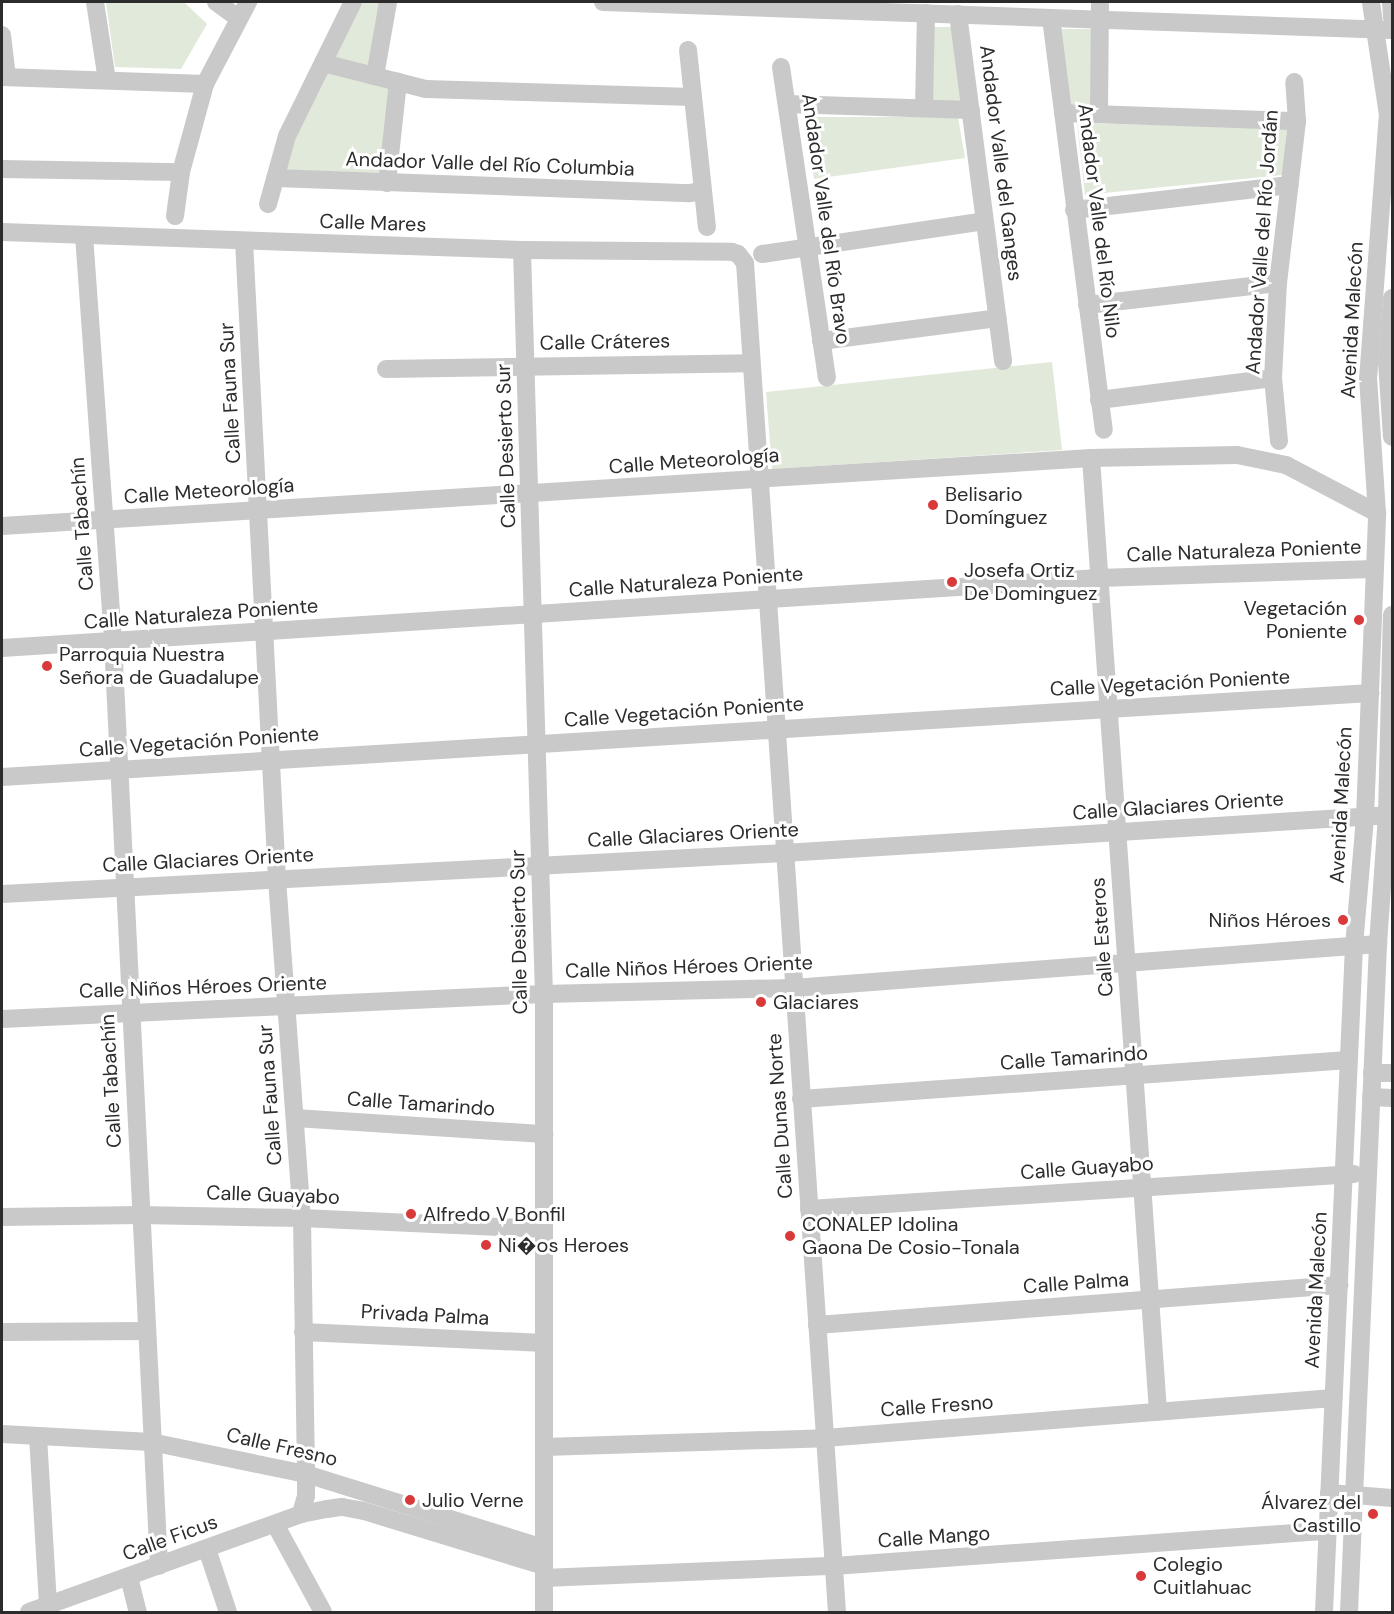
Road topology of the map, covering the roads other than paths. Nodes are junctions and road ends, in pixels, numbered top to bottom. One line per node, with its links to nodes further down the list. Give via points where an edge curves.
1 (95, 2): 24 (street)
2 (216, 2): 14 (street)
3 (248, 2): 14 (street)
4 (353, 2): 20 (street)
5 (388, 2): 22 (street)
6 (603, 2): 9 (street)
7 (1371, 2): 17 (street, Avenida Malecón)
8 (1391, 2): 16 (street)
9 (713, 4): 10 (street)
10 (904, 7): 12 (street)
11 (1099, 10): 15 (street); 17 (street); 33 (street)
12 (926, 13): 13 (street); 30 (street)
13 (958, 14): 15 (street); 31 (street, Andador Valle del Ganges)
14 (238, 18): 27 (street)
15 (1051, 18): 32 (street, Andador Valle del Río Nilo)
16 (1392, 18)
17 (1383, 30): 73 (street, Avenida Malecón, via 1388,115 1368,379)
18 (2, 35): 23 (street)
19 (688, 50): 28 (street)
20 (322, 63): 22 (street); 37 (street, via 287,136)
21 (781, 67): 29 (street, Andador Valle del Río Bravo)
22 (375, 76): 25 (street)
23 (4, 77): 24 (street)
24 (106, 80): 27 (street)
25 (398, 82): 28 (street, via 426,89); 38 (street)
26 (1294, 82): 34 (street, Andador Valle del Río Jordán)
27 (205, 84): 36 (street)
28 (693, 98): 40 (street)
29 (787, 104): 30 (street); 49 (street, Andador Valle del Río Bravo)
30 (924, 108): 31 (street)
31 (971, 110): 44 (street, Andador Valle del Ganges)
32 (1063, 113): 33 (street); 42 (street, Andador Valle del Río Nilo)
33 (1099, 113): 34 (street)
34 (1297, 121): 39 (street, Andador Valle del Río Jordán)
35 (2, 169): 36 (street)
36 (181, 172): 43 (street)
37 (275, 178): 38 (street, Andador Valle del Río Columbia); 41 (street)
38 (387, 183): 40 (street, Andador Valle del Río Columbia)
39 (1290, 184): 42 (street); 53 (street, Andador Valle del Río Jordán)
40 (703, 191): 45 (street)
41 (268, 204)
42 (1074, 210): 55 (street, Andador Valle del Río Nilo)
43 (175, 216)
44 (985, 221): 49 (street); 56 (street, Andador Valle del Ganges)
45 (707, 227)
46 (2, 232): 47 (street, Calle Mares)
47 (84, 235): 48 (street, Calle Mares); 74 (street, Calle Tabachín)
48 (244, 241): 50 (street, Calle Mares); 72 (street, Calle Fauna Sur)
49 (808, 248): 51 (street); 57 (street, Andador Valle del Río Bravo)
50 (522, 250): 52 (street, Calle Mares, via 732,252); 61 (street, Calle Desierto Sur)
51 (762, 255)
52 (742, 258): 60 (street, Calle Dunas Norte, via 746,267)
53 (1278, 283): 55 (street); 64 (street, Andador Valle del Río Jordán)
54 (1392, 298): 59 (street, Avenida Malecón)
55 (1087, 306): 65 (street, Andador Valle del Río Nilo)
56 (998, 318): 57 (street); 58 (street, Andador Valle del Ganges)
57 (821, 341): 63 (street, Andador Valle del Río Bravo)
58 (1003, 361)
59 (1390, 362): 67 (street, Avenida Malecón)
60 (752, 363): 61 (street, Calle Cráteres); 70 (street, Calle Dunas Norte)
61 (526, 366): 62 (street, Calle Cráteres); 71 (street, Calle Desierto Sur)
62 (386, 369)
63 (826, 378)
64 (1273, 378): 65 (street); 68 (street, Andador Valle del Río Jordán)
65 (1099, 400): 66 (street, Andador Valle del Río Nilo)
66 (1104, 430)
67 (1392, 437)
68 (1278, 441)
69 (1090, 458): 70 (street, Calle Meteorología); 73 (street, Calle Meteorología, via 1262,458 1286,465); 77 (street, Calle Esteros)
70 (758, 479): 71 (street, Calle Meteorología); 78 (street, Calle Dunas Norte)
71 (530, 494): 72 (street, Calle Meteorología); 79 (street, Calle Desierto Sur)
72 (259, 510): 74 (street, Calle Meteorología); 81 (street, Calle Fauna Sur)
73 (1377, 513): 76 (street, Avenida Malecón)
74 (105, 520): 75 (street, Calle Meteorología); 84 (street, Calle Tabachín)
75 (2, 526)
76 (1374, 569): 77 (street, Calle Naturaleza Poniente); 82 (street, Avenida Malecón)
77 (1099, 578): 78 (street, Calle Naturaleza Poniente); 87 (street, Calle Esteros)
78 (767, 600): 79 (street, Calle Naturaleza Poniente); 88 (street, Calle Dunas Norte)
79 (533, 615): 81 (street, Calle Naturaleza Poniente); 89 (street, Calle Desierto Sur)
80 (1392, 615): 83 (street)
81 (265, 632): 84 (street, Calle Naturaleza Poniente); 90 (street, Calle Fauna Sur)
82 (1372, 636): 83 (street); 86 (street, Avenida Malecón)
83 (1392, 639): 93 (street)
84 (113, 642): 85 (street, Calle Naturaleza Poniente); 91 (street, Calle Tabachín)
85 (2, 648)
86 (1370, 693): 87 (street, Calle Vegetación Poniente); 94 (street, Avenida Malecón)
87 (1108, 709): 88 (street, Calle Vegetación Poniente); 95 (street, Calle Esteros)
88 (776, 729): 89 (street, Calle Vegetación Poniente); 96 (street, Calle Dunas Norte)
89 (537, 744): 90 (street, Calle Vegetación Poniente); 97 (street, Calle Desierto Sur)
90 (272, 760): 91 (street, Calle Vegetación Poniente); 98 (street, Calle Fauna Sur)
91 (118, 770): 92 (street, Calle Vegetación Poniente); 99 (street, Calle Tabachín)
92 (2, 777)
93 (1390, 815): 94 (street, Calle Glaciares Oriente); 101 (street)
94 (1365, 816): 95 (street, Calle Glaciares Oriente); 102 (street, Avenida Malecón)
95 (1117, 832): 96 (street, Calle Glaciares Oriente); 103 (street, Calle Esteros)
96 (784, 853): 97 (street, Calle Glaciares Oriente); 104 (street, Calle Dunas Norte)
97 (540, 866): 98 (street, Calle Glaciares Oriente); 105 (street, Calle Desierto Sur)
98 (277, 879): 99 (street, Calle Glaciares Oriente); 106 (street, Calle Fauna Sur)
99 (124, 887): 100 (street, Calle Glaciares Oriente); 107 (street, Calle Tabachín)
100 (2, 894)
101 (1378, 944): 102 (street, Calle Niños Héroes Oriente); 110 (street)
102 (1354, 946): 103 (street, Calle Niños Héroes Oriente); 109 (street, Avenida Malecón)
103 (1126, 963): 104 (street, Calle Niños Héroes Oriente); 112 (street, Calle Esteros)
104 (793, 988): 105 (street, Calle Niños Héroes Oriente); 115 (street, Calle Dunas Norte)
105 (544, 994): 106 (street, Calle Niños Héroes Oriente); 117 (street, Calle Desierto Sur)
106 (287, 1007): 107 (street, Calle Niños Héroes Oriente); 116 (street, Calle Fauna Sur)
107 (130, 1013): 108 (street, Calle Niños Héroes Oriente); 122 (street, Calle Tabachín)
108 (2, 1019)
109 (1349, 1060): 112 (street, Calle Tamarindo); 118 (street, Avenida Malecón)
110 (1372, 1073): 111 (street); 113 (street)
111 (1392, 1073)
112 (1134, 1077): 115 (street, Calle Tamarindo); 120 (street, Calle Esteros)
113 (1371, 1097): 114 (street); 119 (street)
114 (1392, 1098)
115 (801, 1099): 121 (street, Calle Dunas Norte)
116 (295, 1118): 117 (street, Calle Tamarindo); 124 (street, Calle Fauna Sur)
117 (544, 1134): 125 (street, Calle Desierto Sur)
118 (1344, 1174): 119 (street, Calle Guayabo); 120 (street, Calle Guayabo); 126 (street, Avenida Malecón)
119 (1368, 1174): 142 (street)
120 (1142, 1187): 121 (street, Calle Guayabo); 127 (street, Calle Esteros)
121 (809, 1209): 128 (street, Calle Dunas Norte)
122 (140, 1215): 123 (street, Calle Guayabo); 124 (street, Calle Guayabo); 129 (street, Calle Tabachín)
123 (2, 1217)
124 (302, 1218): 125 (street, Calle Guayabo); 131 (street, Calle Fauna Sur)
125 (544, 1229): 132 (street, Calle Desierto Sur)
126 (1339, 1285): 127 (street, Calle Palma); 133 (street, Avenida Malecón)
127 (1150, 1300): 128 (street, Calle Palma); 134 (street, Calle Esteros)
128 (817, 1325): 137 (street, Calle Dunas Norte)
129 (145, 1331): 130 (street); 138 (street, Calle Tabachín)
130 (2, 1332)
131 (303, 1332): 132 (street, Privada Palma); 140 (street, Calle Fauna Sur)
132 (544, 1343): 139 (street, Calle Desierto Sur)
133 (1333, 1398): 134 (street, Calle Fresno); 141 (street, Avenida Malecón)
134 (1158, 1412): 137 (street, Calle Fresno)
135 (2, 1434): 136 (street, Calle Fresno)
136 (38, 1436): 138 (street, Calle Fresno); 153 (street)
137 (825, 1438): 139 (street, Calle Fresno); 150 (street, Calle Dunas Norte)
138 (151, 1442): 140 (street, Calle Fresno); 149 (street, Calle Tabachín)
139 (544, 1447): 147 (street, Calle Desierto Sur)
140 (306, 1474): 144 (street, Calle Fauna Sur); 147 (street, Calle Fresno)
141 (1329, 1493): 142 (street); 146 (street, Avenida Malecón)
142 (1354, 1496): 143 (street); 160 (street)
143 (1392, 1498)
144 (301, 1514): 145 (street, Calle Ficus); 151 (street, Calle Ficus, via 342,1508 364,1511)
145 (275, 1524): 148 (street, Calle Ficus); 156 (street)
146 (1328, 1531): 150 (street, Calle Mango); 159 (street, Avenida Malecón)
147 (544, 1548): 151 (street, Calle Desierto Sur)
148 (207, 1549): 149 (street, Calle Ficus); 155 (street)
149 (159, 1566): 152 (street, Calle Ficus)
150 (834, 1566): 151 (street, Calle Mango); 158 (street, Calle Dunas Norte)
151 (544, 1572): 157 (street, Calle Desierto Sur)
152 (129, 1577): 153 (street, Calle Ficus); 154 (street)
153 (35, 1611)
154 (138, 1612)
155 (228, 1612)
156 (323, 1612)
157 (544, 1612)
158 (837, 1612)
159 (1324, 1612)
160 (1349, 1612)

